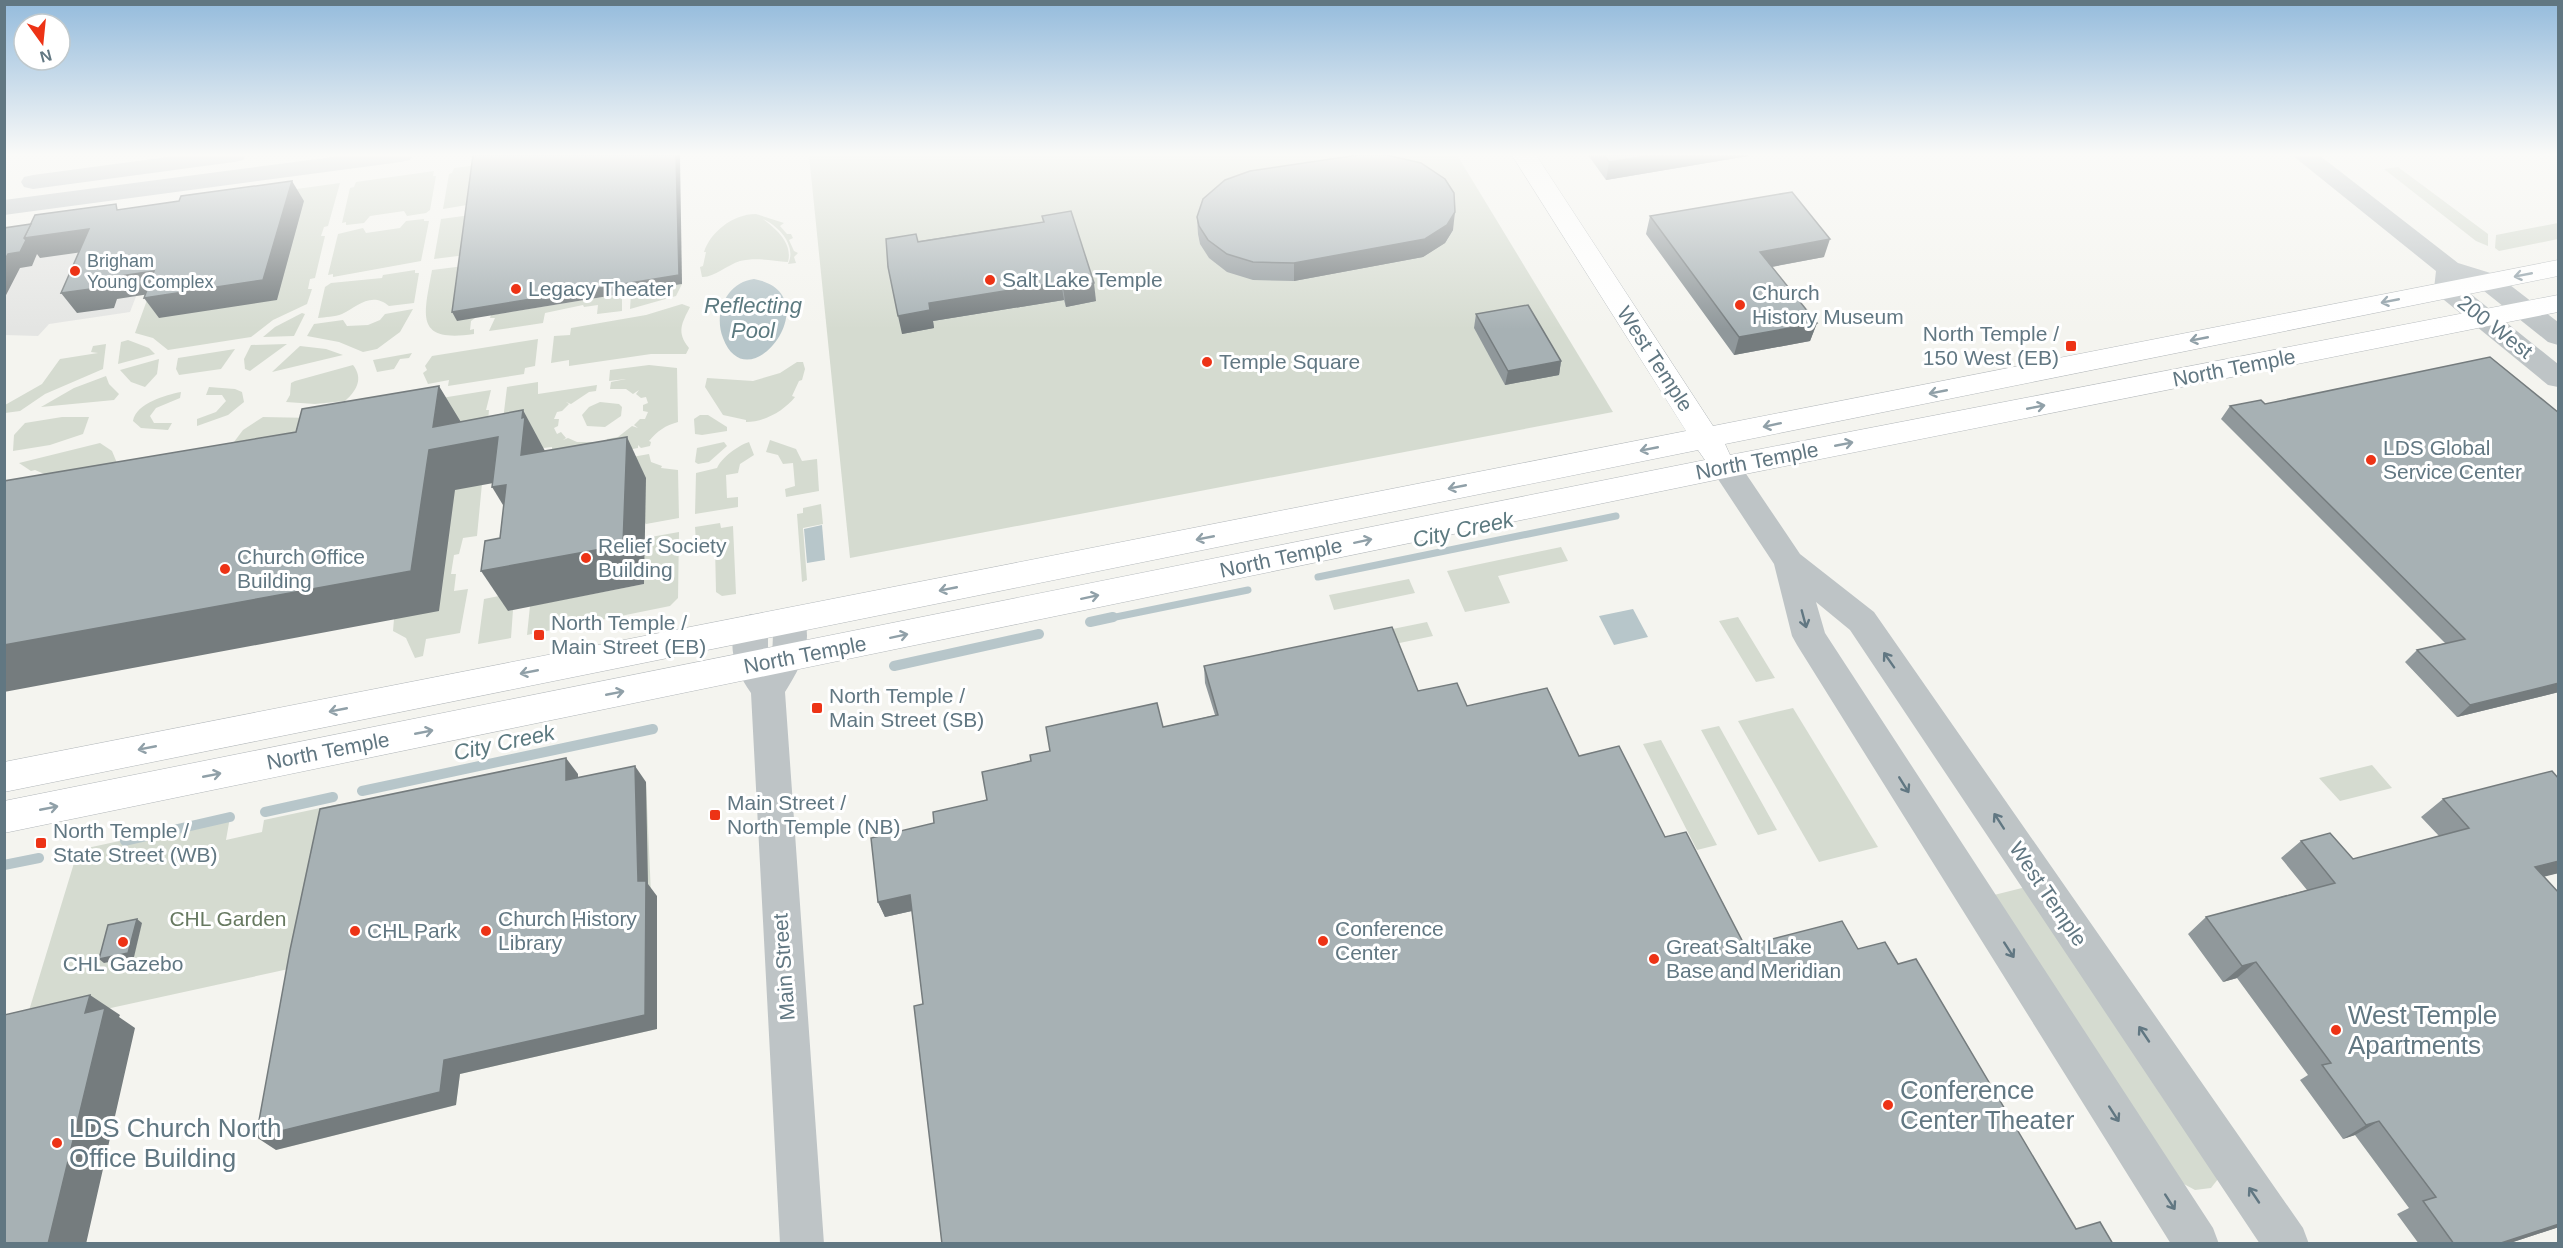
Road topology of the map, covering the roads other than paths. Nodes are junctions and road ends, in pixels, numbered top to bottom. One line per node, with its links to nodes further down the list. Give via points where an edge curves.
1 (1561, 213): 11 (main road, West Temple)
2 (2372, 213): 4 (street, 200 West)
3 (2559, 268): 5 (main road, North Temple, one-way to 5)
4 (2448, 279): 5 (main road, North Temple); 8 (street, 200 West); 11 (main road, North Temple, one-way to 11)
5 (2488, 281): 7 (street, 200 West)
6 (2559, 304): 7 (main road, North Temple)
7 (2527, 311): 8 (main road, North Temple); 9 (street, 200 West)
8 (2486, 320): 10 (street, 200 West); 12 (main road, North Temple, one-way to 8)
9 (2559, 336)
10 (2559, 378)
11 (1706, 438): 12 (main road, West Temple); 14 (main road, North Temple, one-way to 14)
12 (1725, 467): 13 (street, West Temple); 16 (main road, North Temple, one-way to 12)
13 (1789, 562): 20 (street, West Temple, one-way to 20, via 1809,636); 21 (street, West Temple, one-way to 13, via 1862,621)
14 (789, 621): 15 (main road, North Temple); 16 (street, Main Street)
15 (751, 627): 16 (street, Main Street); 17 (main road, North Temple, one-way to 17)
16 (769, 671): 18 (main road, North Temple, one-way to 16); 19 (street, Main Street)
17 (4, 777)
18 (4, 817)
19 (802, 1244)
20 (2197, 1244)
21 (2288, 1244)

